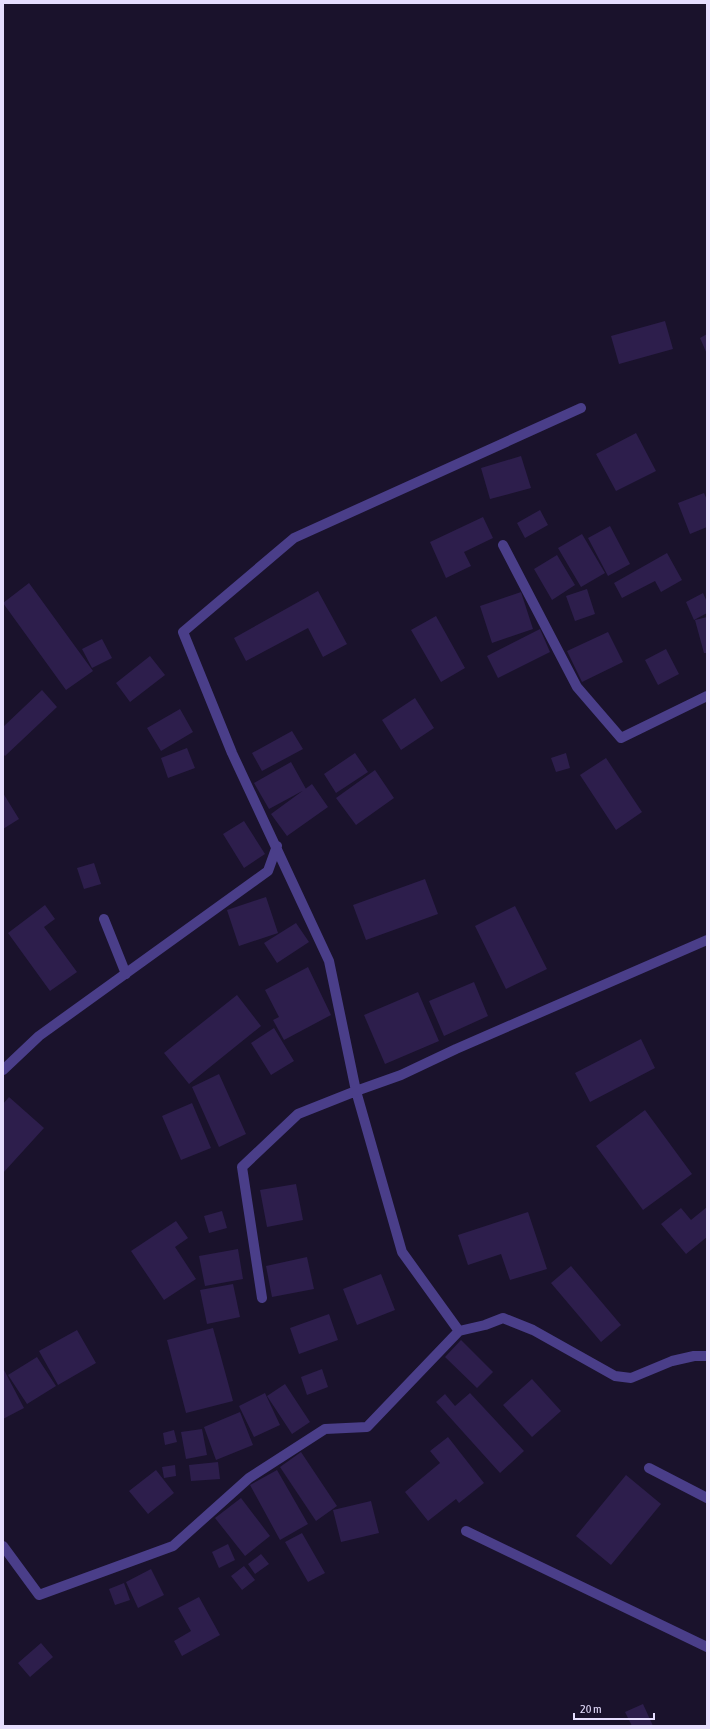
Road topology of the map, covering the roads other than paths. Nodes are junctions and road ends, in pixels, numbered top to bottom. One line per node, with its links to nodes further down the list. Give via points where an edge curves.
1 (581, 408): 4 (street, via 294,538 183,632 232,753)
2 (503, 545): 3 (street, via 577,687 621,738)
3 (707, 696)
4 (277, 846): 7 (street, via 268,871); 9 (street, via 329,961)
5 (104, 919): 7 (street)
6 (707, 940): 9 (street, via 401,1075)
7 (126, 974): 8 (street, via 39,1036)
8 (3, 1070)
9 (356, 1091): 10 (street, via 298,1114 242,1167); 11 (street, via 402,1252)
10 (262, 1298)
11 (459, 1331): 12 (street, via 503,1318 533,1330 615,1376 631,1378 672,1361); 16 (street, via 367,1427 325,1429 249,1478 173,1546 39,1595)
12 (707, 1356)
13 (649, 1468): 14 (street)
14 (707, 1498)
15 (466, 1531): 17 (street)
16 (3, 1548)
17 (707, 1647)

